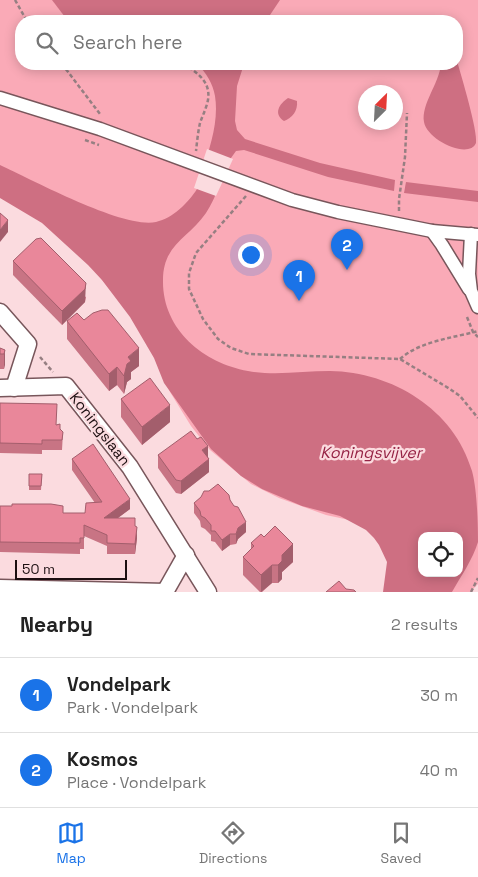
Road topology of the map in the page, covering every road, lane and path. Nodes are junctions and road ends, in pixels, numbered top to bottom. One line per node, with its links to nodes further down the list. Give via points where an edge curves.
1 (15, 0): 2 (path)
2 (24, 15)
3 (67, 70): 7 (path, via 102,116)
4 (194, 70): 11 (path, via 209,90 200,122)
5 (0, 98): 7 (street)
6 (408, 113): 14 (path)
7 (100, 129): 9 (path); 11 (street)
8 (79, 138): 9 (path)
9 (97, 144): 10 (path)
10 (106, 147)
11 (196, 159): 12 (street)
12 (250, 186): 16 (street, via 338,212); 23 (path, via 246,196 196,253 189,273 189,289 194,304 218,339 249,354)
13 (391, 210): 14 (path)
14 (399, 212): 15 (path)
15 (404, 214)
16 (432, 231): 17 (street); 18 (street)
17 (475, 234): 18 (street)
18 (470, 291): 19 (street)
19 (478, 307)
20 (0, 312): 22 (street)
21 (478, 331): 23 (path, via 423,346)
22 (28, 344): 24 (path, Koningslaan); 25 (street)
23 (400, 359): 26 (path, via 455,392)
24 (66, 386): 25 (street); 27 (street, Koningslaan, via 130,467)
25 (7, 388)
26 (478, 418)
27 (186, 555): 30 (street); 31 (street, Koningslaan)
28 (478, 578): 32 (path)
29 (0, 588): 30 (street)
30 (166, 592)
31 (208, 592)
32 (471, 592)

